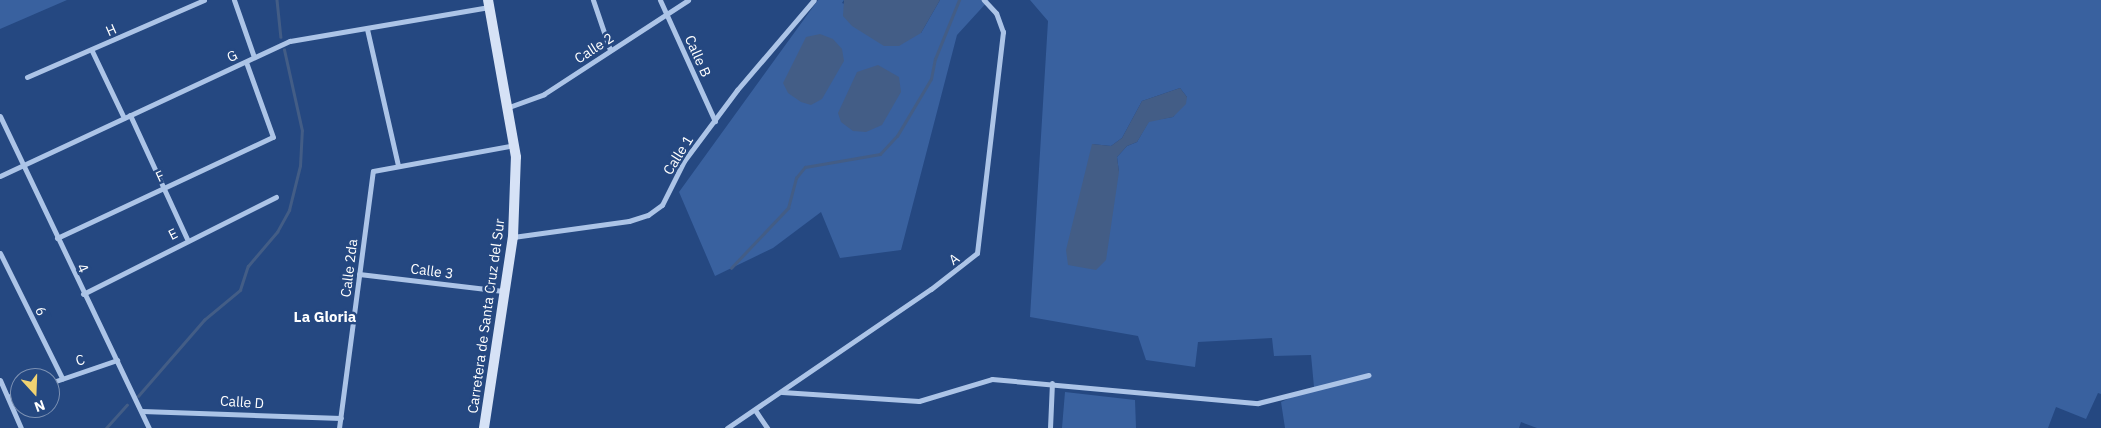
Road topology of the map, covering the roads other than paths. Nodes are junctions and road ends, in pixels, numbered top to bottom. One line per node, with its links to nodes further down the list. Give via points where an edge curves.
1 (204, 0): 12 (street, H)
2 (234, 0): 13 (street)
3 (593, 0): 11 (street)
4 (660, 0): 9 (street, Calle B)
5 (688, 0): 9 (street, Calle 2)
6 (814, 0): 20 (street, Calle 1)
7 (984, 0): 39 (street, A, via 996,13 1003,32 977,253)
8 (488, 3): 10 (street, G); 16 (main road, Carretera de Santa Cruz del Sur)
9 (667, 14): 11 (street, Calle 2); 20 (street, Calle B)
10 (367, 29): 13 (street, G, via 290,41); 23 (street)
11 (610, 50): 16 (street, Calle 2, via 544,94)
12 (92, 51): 15 (street, H); 19 (street)
13 (254, 57): 14 (street, G)
14 (246, 62): 17 (street, G); 25 (street, F, via 273,137)
15 (27, 77)
16 (508, 107): 21 (main road, Carretera de Santa Cruz del Sur)
17 (130, 115): 19 (street, G); 25 (street)
18 (0, 116): 22 (street, 4)
19 (124, 118): 22 (street, G)
20 (714, 121): 27 (street, Calle 1, via 684,161 662,205 648,215 586,228)
21 (514, 144): 23 (street); 27 (main road, Carretera de Santa Cruz del Sur)
22 (23, 165): 24 (street, G); 28 (street, 4)
23 (398, 165): 31 (street, Calle 2da, via 373,170)
24 (0, 176)
25 (163, 187): 28 (street, F); 29 (street)
26 (276, 197): 29 (street, E)
27 (514, 237): 32 (main road, Carretera de Santa Cruz del Sur)
28 (57, 238): 33 (street, 4)
29 (187, 239): 33 (street, E)
30 (0, 253): 36 (street, 6)
31 (359, 274): 32 (street, Calle 3); 43 (street, Calle 2da)
32 (503, 292): 47 (main road, Carretera de Santa Cruz del Sur)
33 (83, 294): 34 (street, 4)
34 (117, 360): 36 (street, C); 42 (street, 4)
35 (1369, 375): 38 (street, via 1258,403)
36 (62, 378)
37 (0, 380): 40 (street)
38 (1052, 383): 39 (street, via 992,380 919,401); 50 (street)
39 (782, 392): 41 (street, A)
40 (8, 398): 44 (street)
41 (755, 410): 48 (street, A); 49 (street)
42 (142, 411): 43 (street, Calle D); 45 (street, 4)
43 (341, 418): 46 (street, Calle 2da)
44 (21, 428)
45 (149, 428)
46 (339, 428)
47 (484, 428)
48 (727, 428)
49 (766, 428)
50 (1050, 428)

